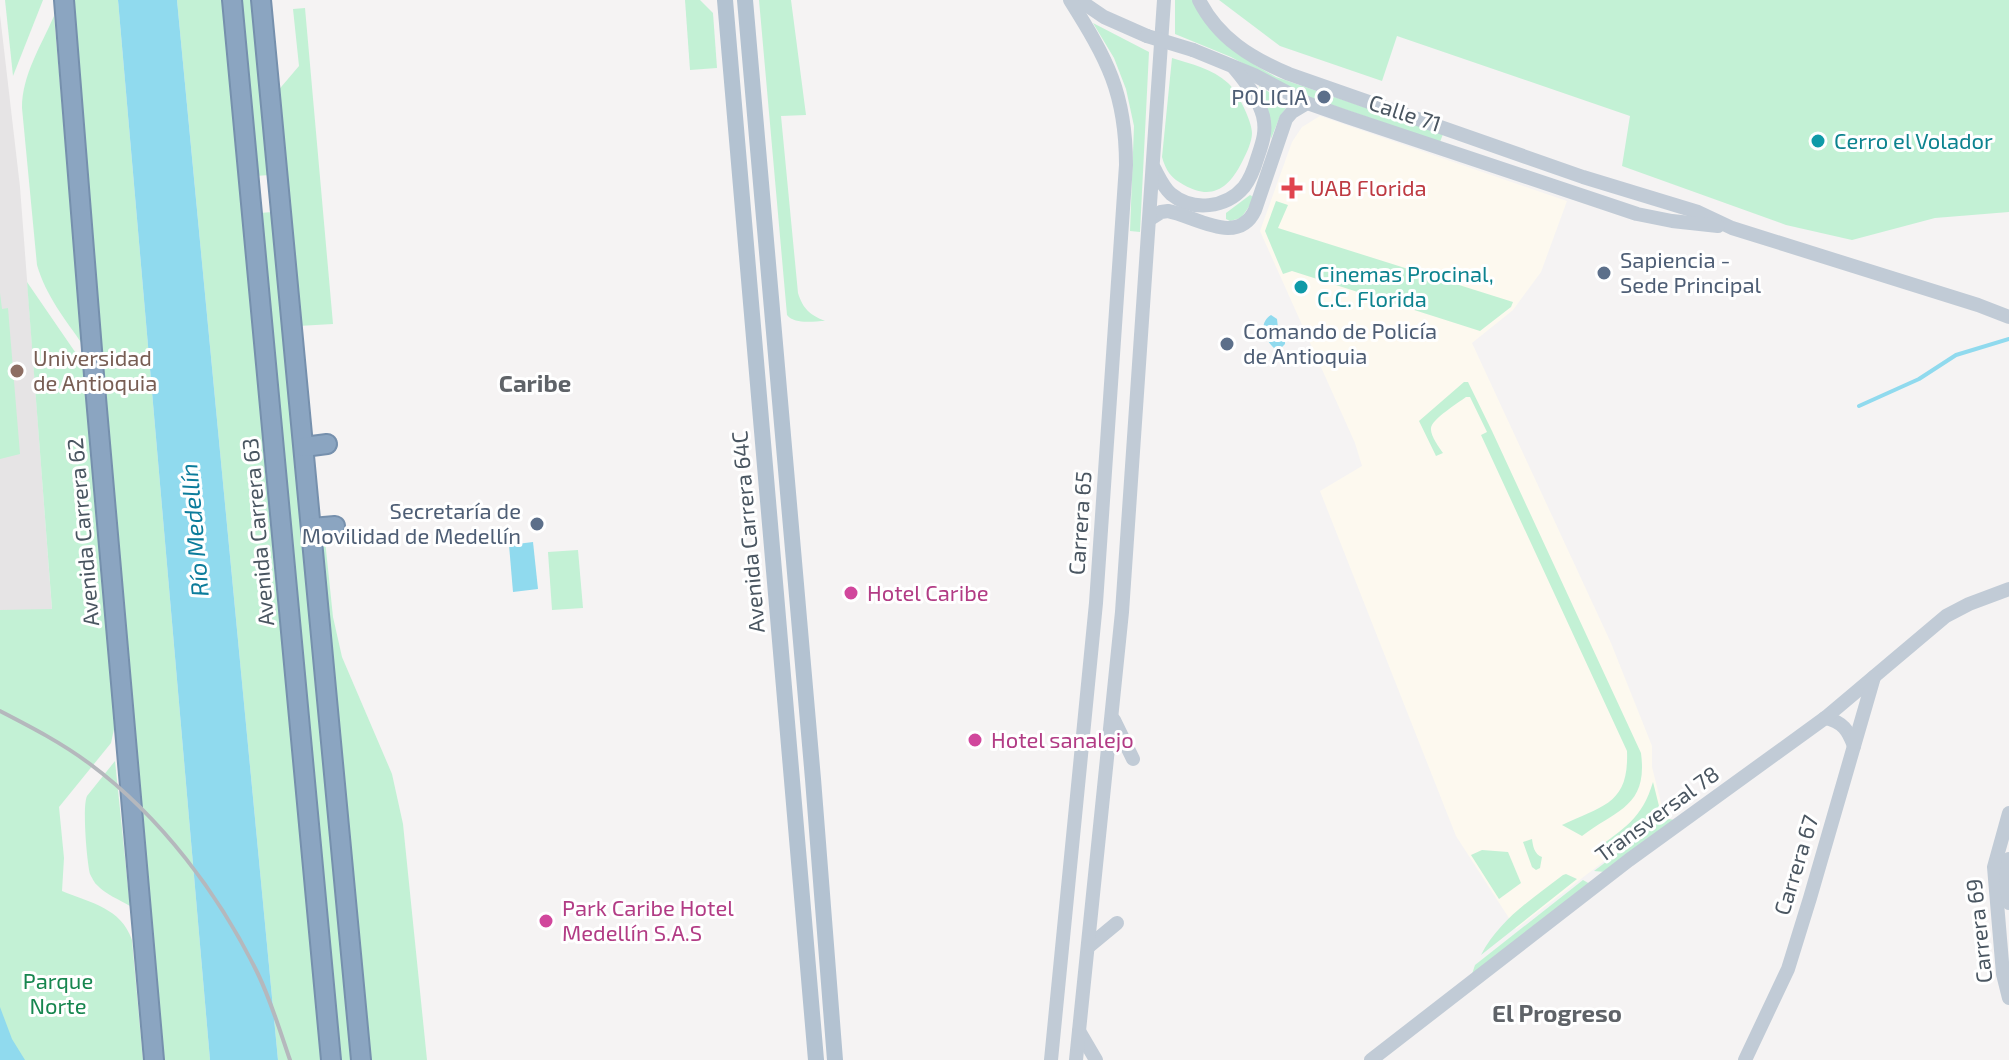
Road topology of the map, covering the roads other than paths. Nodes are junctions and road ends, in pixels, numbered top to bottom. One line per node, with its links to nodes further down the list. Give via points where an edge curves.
1 (64, 0): 38 (highway, Avenida Carrera 62)
2 (232, 0): 39 (highway, Avenida Carrera 63)
3 (261, 0): 22 (highway)
4 (725, 0): 41 (main road, Avenida Carrera 64C)
5 (745, 0): 42 (main road, Avenida Carrera 64C)
6 (1070, 0): 43 (main road, Carrera 65, via 1112,75 1124,124 1126,165 1095,618)
7 (1079, 0): 10 (main road, Calle 71, bridge, via 1147,36)
8 (1164, 0): 12 (main road)
9 (1199, 0): 13 (main road, Calle 71, via 1233,44 1270,66)
10 (1231, 65): 11 (main road, Calle 71); 15 (main road, via 1257,102 1265,135 1249,179)
11 (1307, 103): 14 (main road, Calle 71); 18 (main road, via 1286,119 1252,216)
12 (1152, 163): 15 (main road, via 1179,199 1204,206); 16 (main road)
13 (1607, 184): 14 (main road); 19 (main road, Calle 71)
14 (1590, 197): 19 (main road, Calle 71, via 1650,217)
15 (1220, 203): 17 (main road); 18 (main road, via 1221,218)
16 (1150, 219): 17 (main road, via 1168,211); 27 (main road)
17 (1196, 220): 18 (main road)
18 (1232, 228)
19 (1732, 228): 20 (main road, Calle 71)
20 (2009, 317)
21 (327, 444): 22 (highway)
22 (304, 447): 24 (highway)
23 (335, 526): 24 (highway)
24 (312, 528): 40 (highway)
25 (2009, 589): 26 (main road, Transversal 78, via 1946,616)
26 (1874, 677): 28 (main road, Transversal 78); 29 (main road, Carrera 67)
27 (1113, 717): 30 (main road); 35 (main road)
28 (1825, 718): 29 (main road, via 1846,728); 46 (main road, Transversal 78, via 1620,867)
29 (1854, 747): 47 (main road, Carrera 67, via 1788,969)
30 (1133, 759)
31 (2009, 813): 36 (main road, Carrera 69, via 1994,867)
32 (2009, 859): 33 (main road, Carrera 69)
33 (2009, 903)
34 (1117, 923): 35 (main road)
35 (1088, 947): 37 (main road)
36 (2009, 998)
37 (1079, 1031): 44 (main road); 45 (main road)
38 (154, 1060)
39 (331, 1060)
40 (361, 1060)
41 (816, 1060)
42 (835, 1060)
43 (1051, 1060)
44 (1076, 1060)
45 (1096, 1060)
46 (1371, 1060)
47 (1745, 1060)

